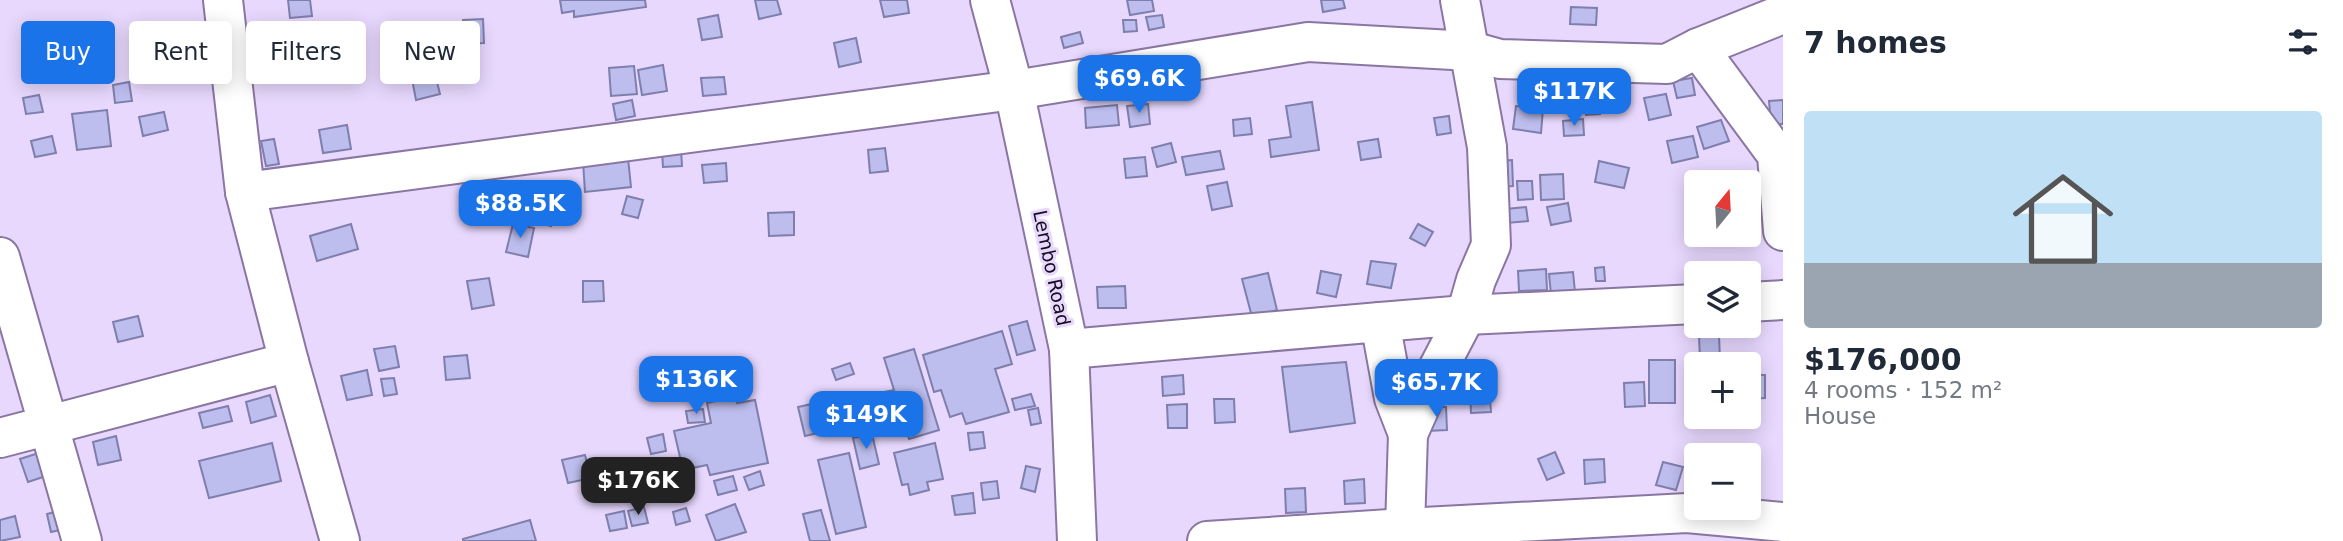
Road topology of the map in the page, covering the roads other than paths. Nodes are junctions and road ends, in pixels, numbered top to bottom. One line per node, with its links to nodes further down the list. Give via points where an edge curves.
1 (223, 0): 8 (street)
2 (990, 0): 7 (street, Lembo Road)
3 (1460, 0): 6 (street)
4 (1783, 14): 5 (street)
5 (1698, 48): 6 (street, via 1667,64 1500,59); 9 (street, via 1777,156)
6 (1471, 51): 7 (street, via 1308,42); 14 (street, via 1487,147 1491,245)
7 (1014, 90): 8 (street); 16 (street, Lembo Road)
8 (246, 192): 17 (street)
9 (1783, 231)
10 (0, 257): 18 (street)
11 (1783, 300): 12 (street)
12 (1761, 301)
13 (1684, 305): 14 (street)
14 (1466, 315): 15 (street); 19 (street)
15 (1380, 322): 16 (street); 19 (street, via 1394,398)
16 (1069, 349): 25 (street, Lembo Road)
17 (289, 362): 18 (street); 24 (street)
18 (48, 426): 20 (street); 23 (street)
19 (1408, 434): 22 (street)
20 (0, 438)
21 (1783, 522): 22 (street, via 1686,513)
22 (1404, 534): 26 (street)
23 (82, 541)
24 (340, 541)
25 (1077, 541)
26 (1207, 541)

